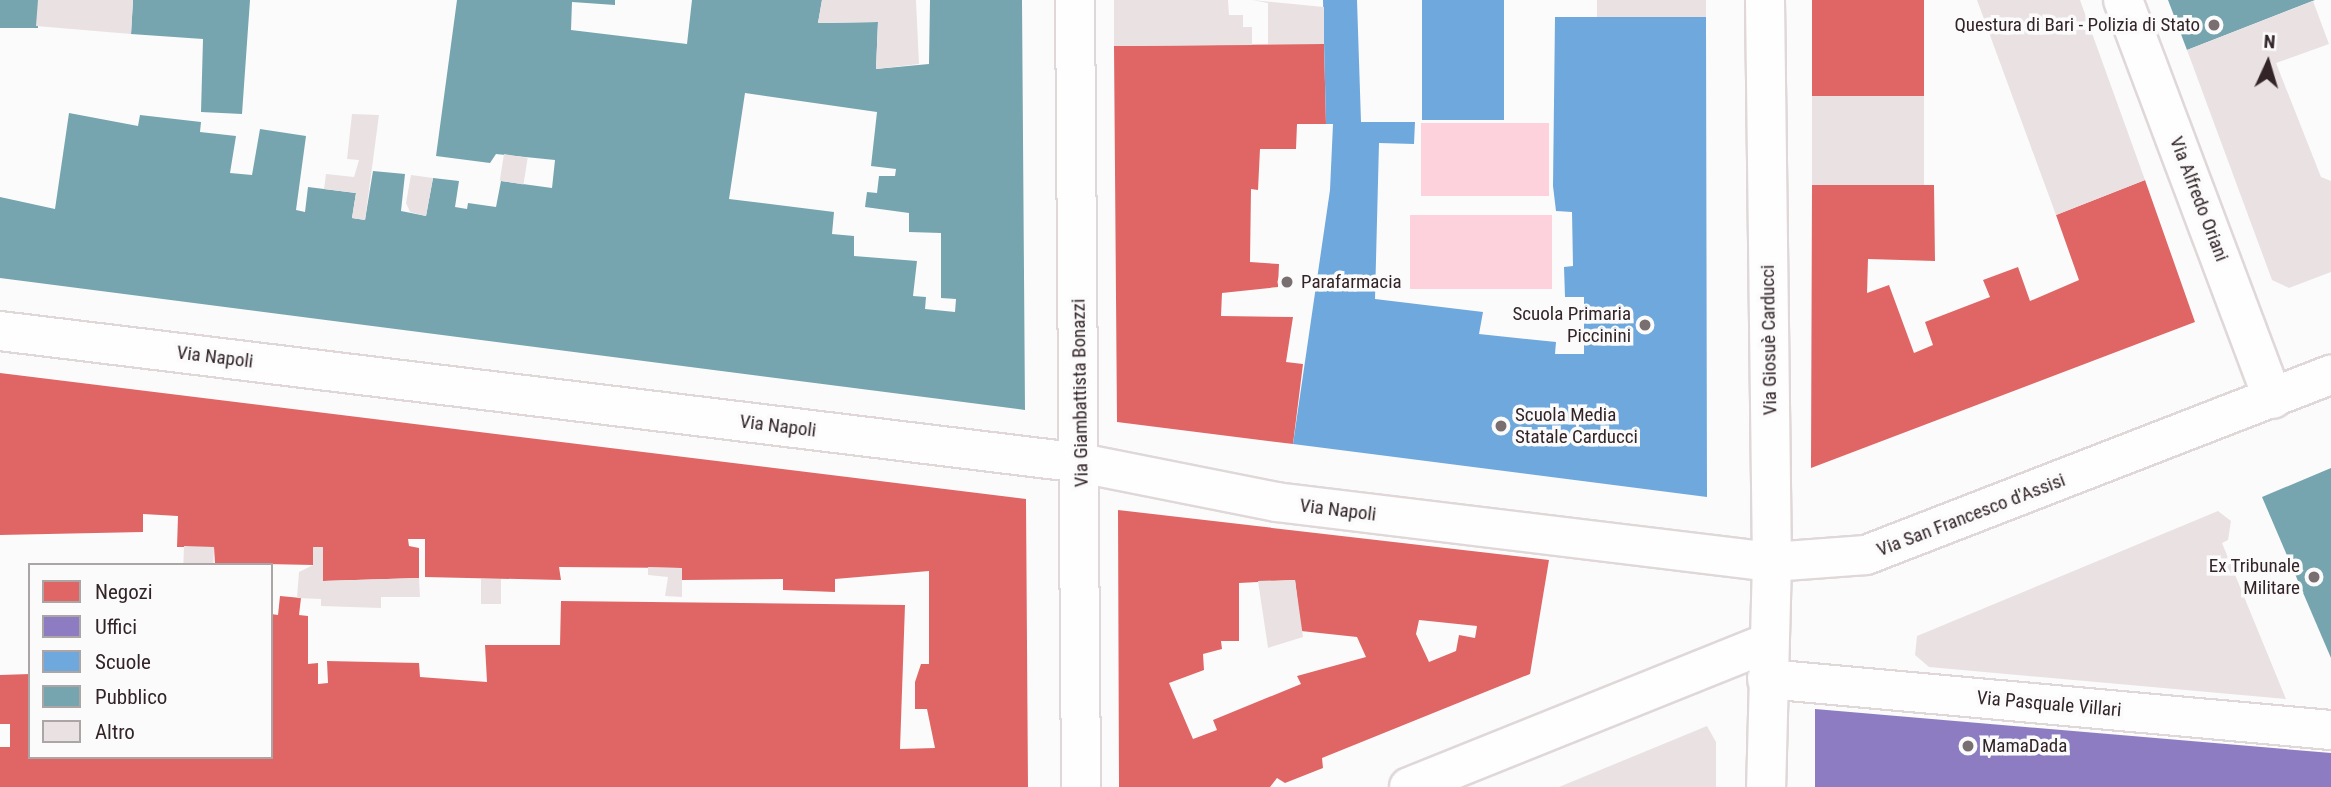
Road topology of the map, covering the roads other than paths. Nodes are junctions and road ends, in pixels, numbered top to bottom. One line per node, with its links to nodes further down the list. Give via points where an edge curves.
1 (1075, 0): 7 (street, Via Giambattista Bonazzi)
2 (1765, 0): 9 (street, Via Giosuè Carducci)
3 (2123, 0): 6 (street, Via Alfredo Oriani)
4 (0, 331): 7 (street, Via Napoli)
5 (2331, 375): 6 (street, Via San Francesco d'Assisi)
6 (2273, 399): 9 (street, Via San Francesco d'Assisi, via 1866,555)
7 (1081, 463): 8 (street, Via Napoli, via 1276,502); 12 (street, Via Giambattista Bonazzi)
8 (1553, 536): 9 (street, Via San Francesco d'Assisi)
9 (1772, 562): 10 (street, Via Giosuè Carducci)
10 (1768, 661): 11 (street, Via Pasquale Villari); 13 (street); 14 (street, Via Giosuè Carducci)
11 (2331, 730)
12 (1081, 787)
13 (1409, 787)
14 (1766, 787)

